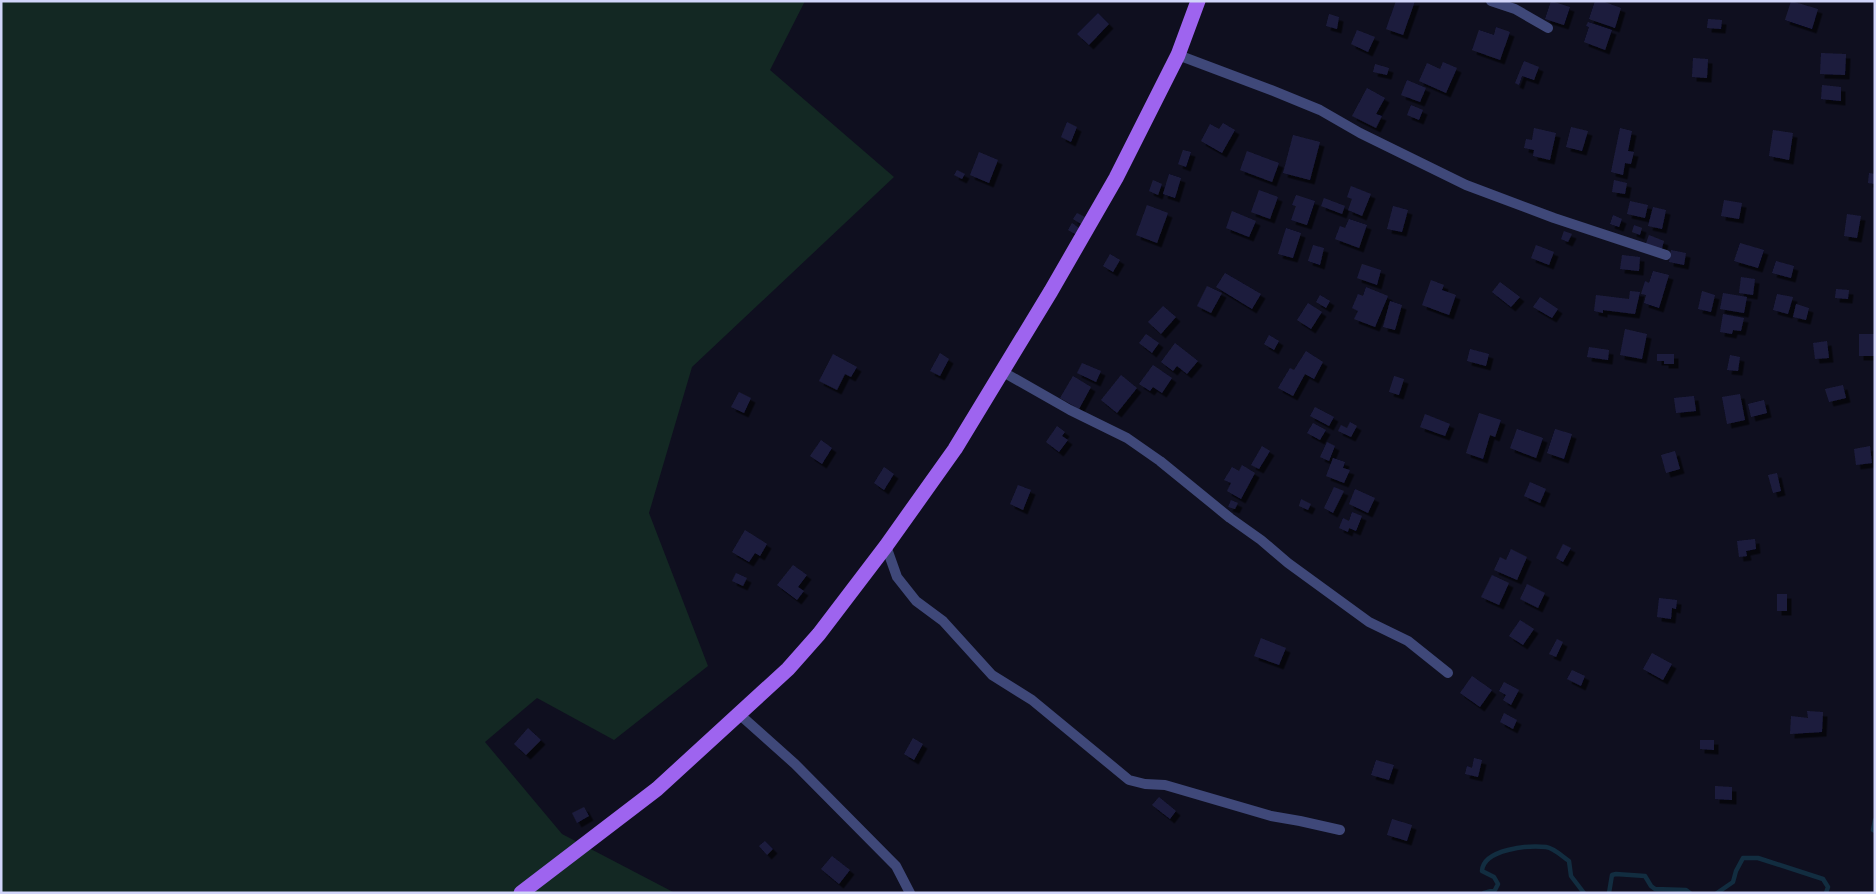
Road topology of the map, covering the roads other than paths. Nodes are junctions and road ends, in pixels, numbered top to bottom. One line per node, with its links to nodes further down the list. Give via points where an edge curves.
1 (1198, 1): 4 (main road)
2 (1490, 1): 3 (street)
3 (1548, 28)
4 (1178, 55): 5 (street, via 1320,110 1466,186); 6 (main road, via 1116,178)
5 (1666, 254)
6 (1003, 372): 7 (main road, via 955,449); 8 (street, via 1127,438 1288,563 1369,622 1408,641)
7 (886, 546): 9 (main road, via 819,634 788,669); 10 (street, via 896,577 916,601 943,621 992,675 1032,700 1129,780 1165,785 1271,816)
8 (1448, 673)
9 (739, 714): 11 (main road, via 657,789); 12 (street, via 795,764 896,866)
10 (1340, 830)
11 (521, 893)
12 (910, 893)

